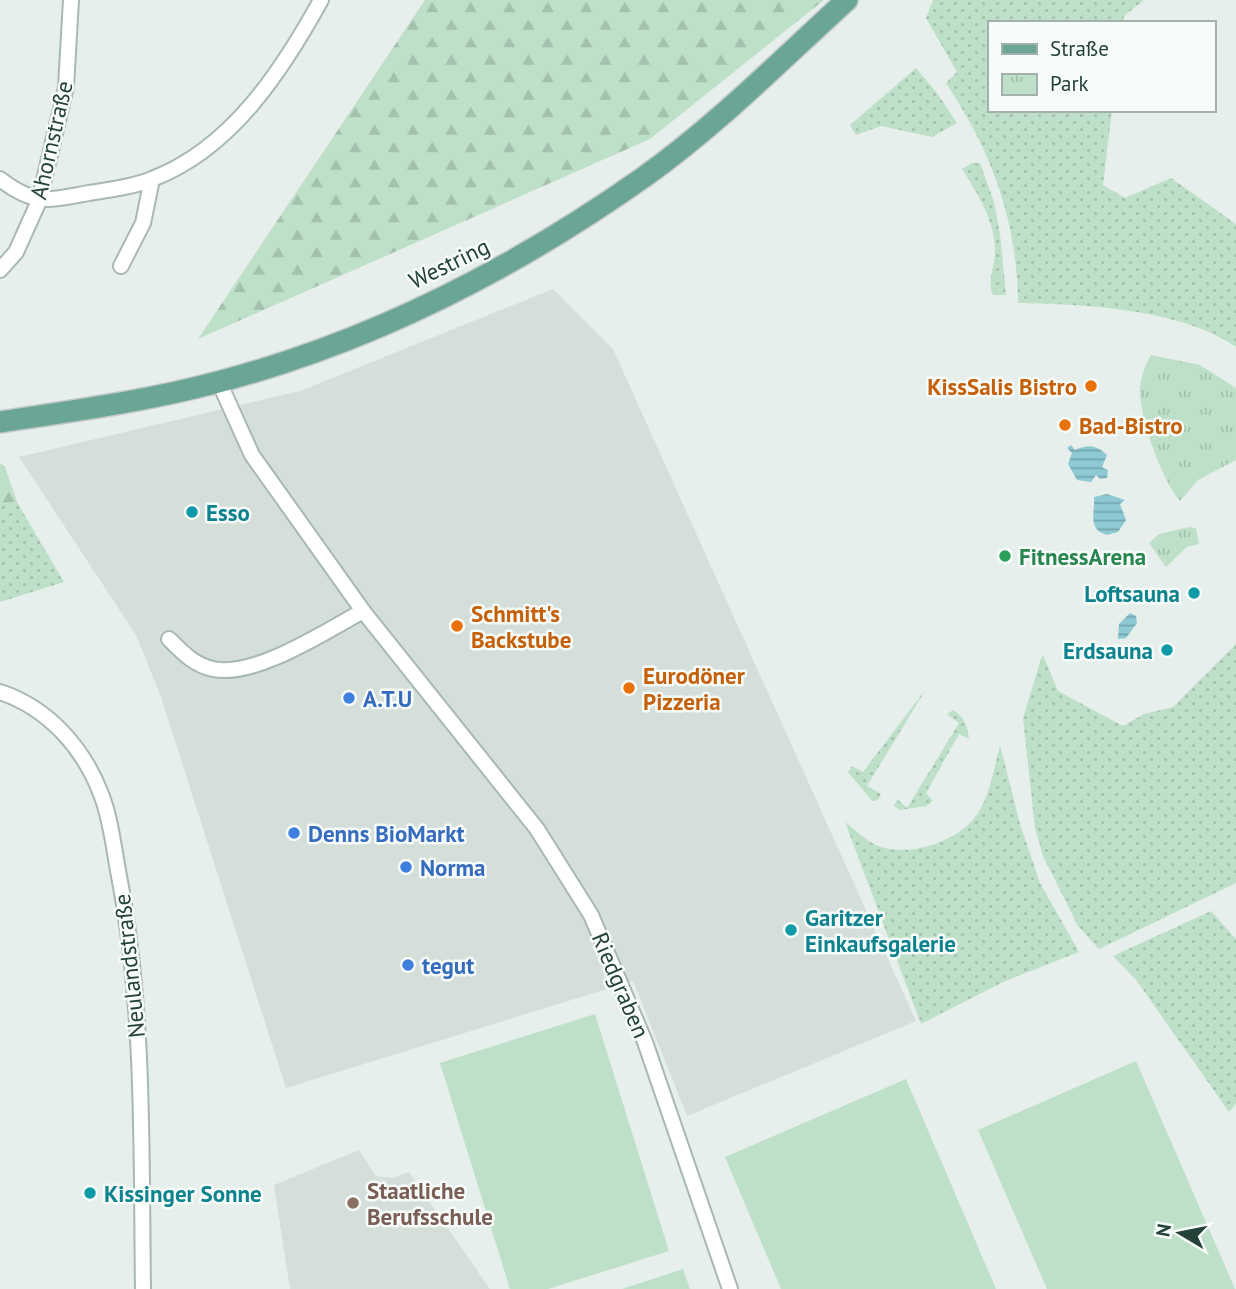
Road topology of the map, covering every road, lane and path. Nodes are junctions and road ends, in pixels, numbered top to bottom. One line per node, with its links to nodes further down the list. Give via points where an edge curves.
1 (71, 0): 6 (street, Ahornstraße, via 66,87)
2 (321, 0): 5 (street, via 272,81 241,116 217,138)
3 (847, 0): 9 (main road, Westring, via 717,118 645,176 501,268 336,344)
4 (0, 179): 6 (street, via 18,194)
5 (152, 179): 6 (street); 7 (street, via 143,223)
6 (39, 201): 8 (street, Ahornstraße, via 16,252)
7 (121, 266)
8 (0, 270)
9 (219, 382): 10 (main road, Westring); 11 (street, Riedgraben, via 241,436)
10 (0, 422)
11 (363, 611): 12 (street, via 241,670 214,669 190,660); 15 (street, Riedgraben, via 537,829 591,915 645,1042)
12 (169, 639)
13 (0, 692): 14 (street, Neulandstraße, via 50,717 76,746 101,794 114,848 130,931)
14 (143, 1289)
15 (730, 1289)

